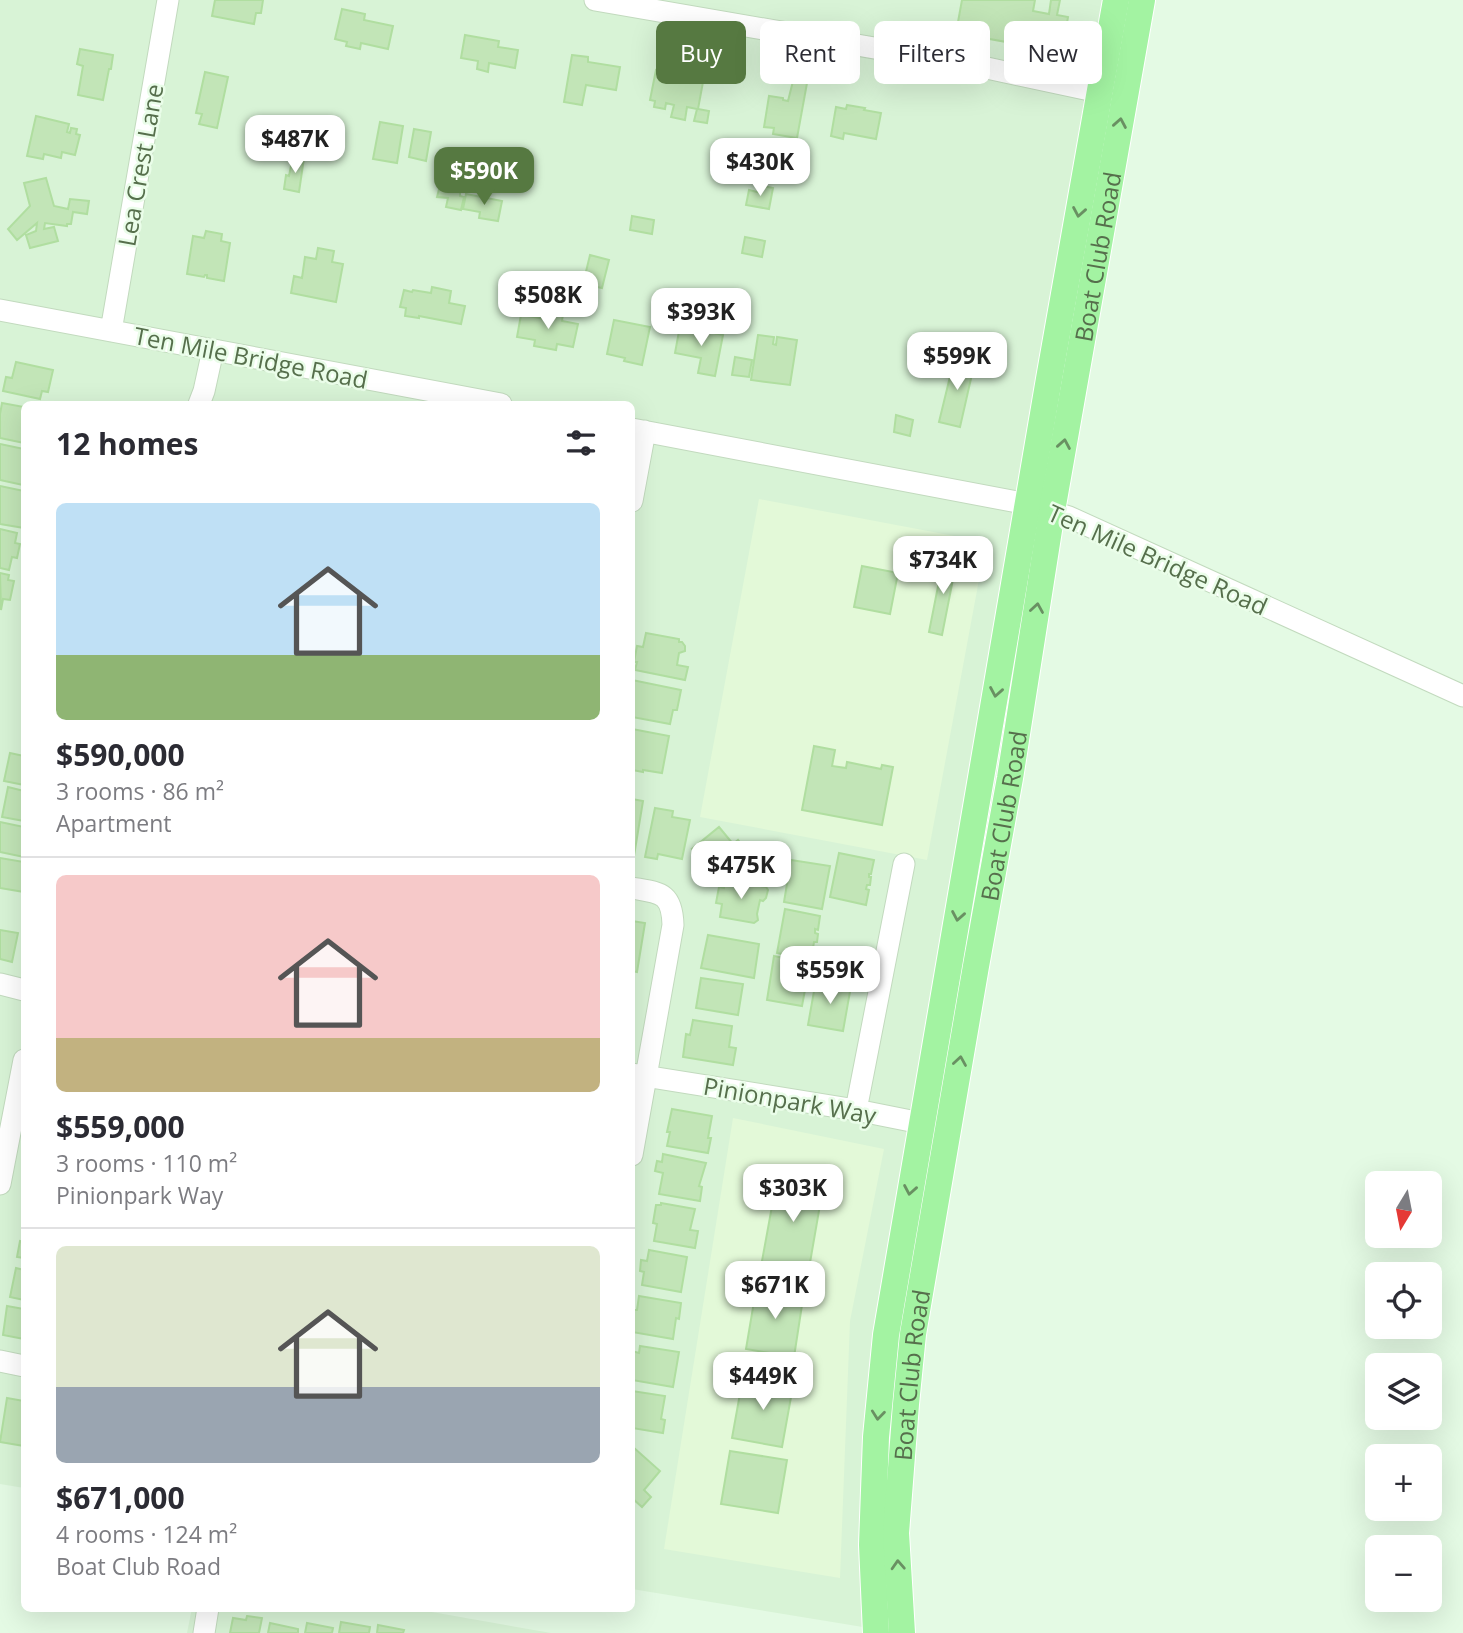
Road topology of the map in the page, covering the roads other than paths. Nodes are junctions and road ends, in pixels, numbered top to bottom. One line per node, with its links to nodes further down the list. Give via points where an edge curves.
1 (168, 0): 7 (street, Lea Crest Lane)
2 (595, 0): 5 (street, via 973,65)
3 (1116, 0): 5 (main road, Boat Club Road)
4 (1142, 0): 13 (main road, Boat Club Road, one-way to 4)
5 (1099, 92): 13 (main road, Boat Club Road, one-way to 13)
6 (0, 310): 7 (street, Ten Mile Bridge Road)
7 (111, 331): 8 (street, Ten Mile Bridge Road)
8 (213, 350): 9 (street); 10 (street, Ten Mile Bridge Road)
9 (200, 401)
10 (485, 401)
11 (638, 430): 12 (street); 13 (street, Ten Mile Bridge Road)
12 (635, 466)
13 (1040, 508): 14 (street, Ten Mile Bridge Road, via 1069,517); 23 (main road, Boat Club Road, one-way to 23); 24 (main road, Boat Club Road, one-way to 13, via 1010,778)
14 (1463, 696)
15 (904, 864): 21 (street)
16 (635, 889): 19 (street, via 663,896 673,911)
17 (0, 984): 18 (street)
18 (21, 989)
19 (639, 1075): 21 (street, Pinionpark Way); 22 (street)
20 (21, 1076): 25 (street)
21 (856, 1110): 23 (street, Pinionpark Way)
22 (635, 1121)
23 (922, 1123): 24 (street, Pinionpark Way); 30 (main road, Boat Club Road, one-way to 30, via 886,1335 876,1437 872,1545)
24 (949, 1129): 31 (main road, Boat Club Road, one-way to 24, via 896,1533 907,1392)
25 (0, 1184)
26 (0, 1362): 27 (street)
27 (21, 1366)
28 (207, 1612): 29 (street)
29 (204, 1633)
30 (876, 1633)
31 (902, 1633)

